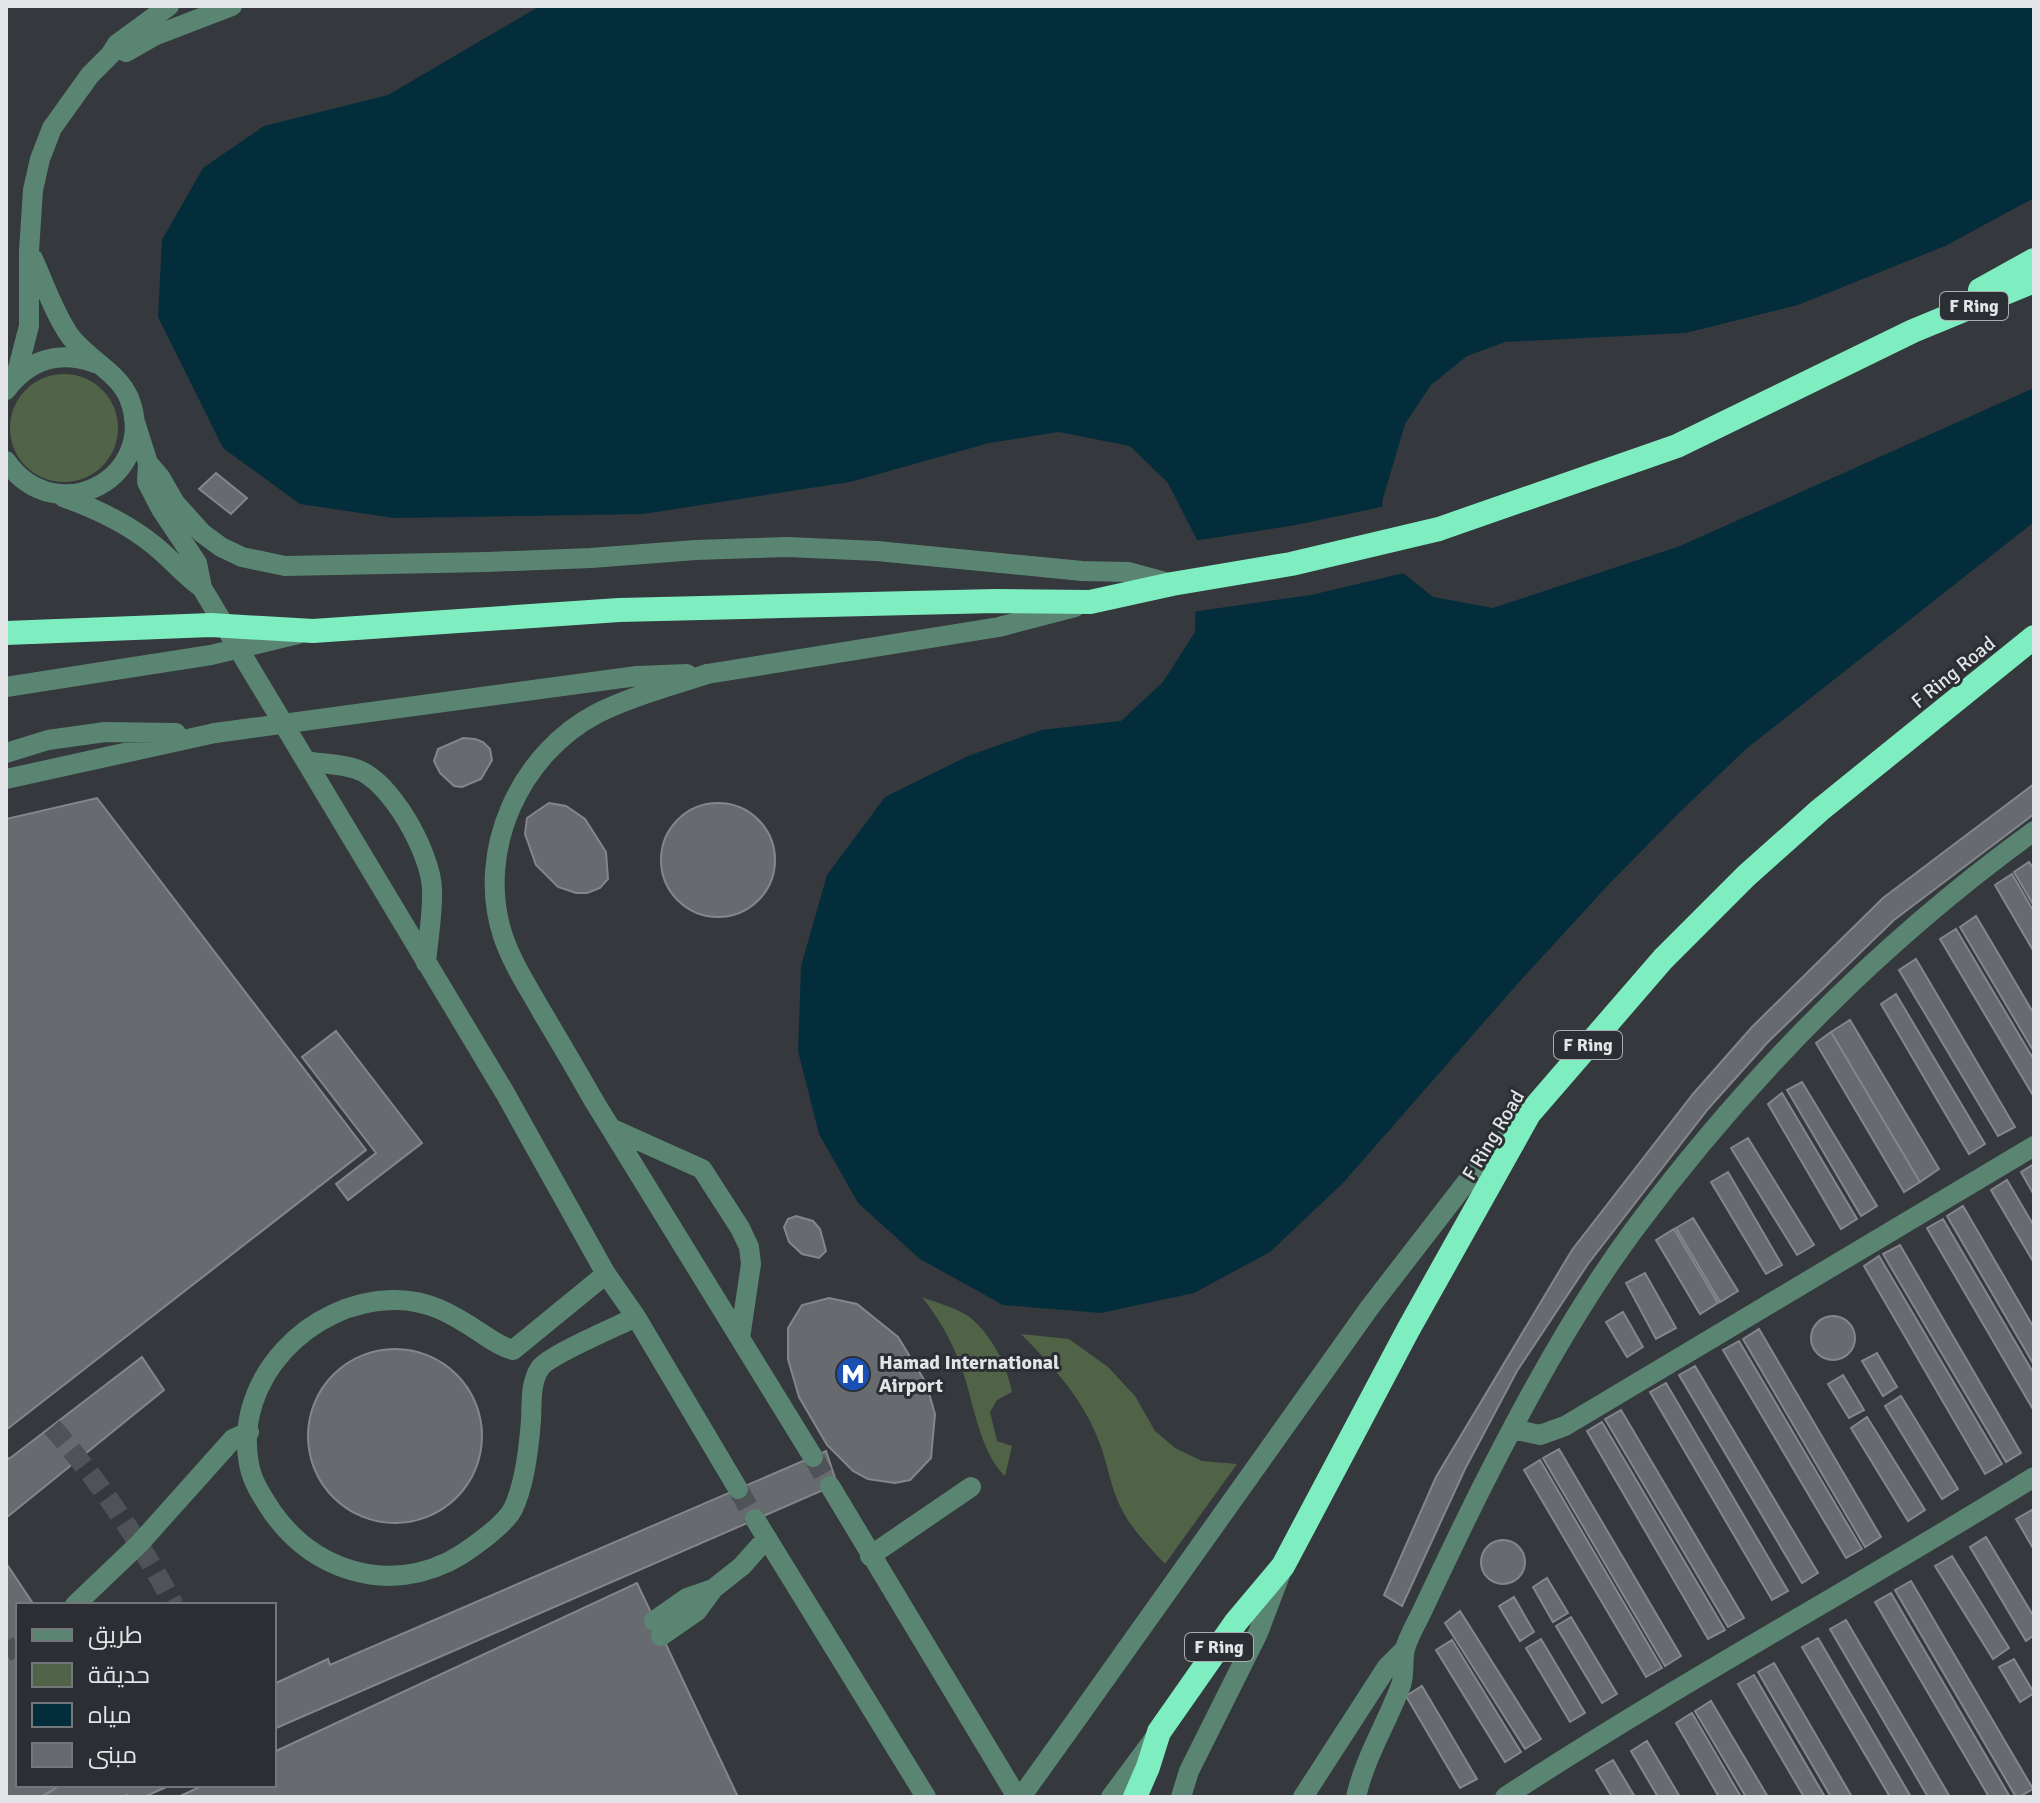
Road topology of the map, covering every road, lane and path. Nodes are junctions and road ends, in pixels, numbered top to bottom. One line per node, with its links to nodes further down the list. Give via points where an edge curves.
1 (169, 6): 3 (lane)
2 (232, 6): 3 (lane)
3 (110, 55): 4 (lane, via 52,128 33,190)
4 (29, 251): 8 (lane, via 71,338); 9 (lane, via 29,326)
5 (2034, 260): 7 (highway)
6 (2034, 281): 7 (highway, F Ring)
7 (1913, 331): 16 (highway, F Ring, via 1677,446 1439,529 1291,564)
8 (99, 365): 9 (lane, via 78,357 55,357 34,363); 10 (lane, via 128,397)
9 (11, 383)
10 (134, 419): 12 (lane); 15 (lane, via 126,460 113,476 76,495)
11 (6, 461): 14 (lane)
12 (148, 463): 16 (lane, via 202,533 242,557 285,566 787,547 1128,572); 17 (lane, via 147,482 197,563)
13 (6, 483): 14 (lane)
14 (32, 487): 15 (lane)
15 (55, 495): 17 (lane, via 112,516)
16 (1184, 582): 18 (highway)
17 (202, 588): 28 (lane)
18 (1090, 602): 19 (highway, via 619,610); 22 (lane, via 999,627)
19 (313, 631): 20 (highway, bridge, via 211,625); 23 (lane, bridge, via 211,655)
20 (6, 633)
21 (2034, 637): 32 (highway, F Ring Road / F Ring, via 1746,876 1663,959)
22 (707, 674): 24 (lane, bridge, via 637,676); 33 (lane, bridge, via 618,705 553,746 530,772 497,852 495,889 503,935 521,975)
23 (6, 687)
24 (215, 733): 26 (lane, via 105,732); 29 (lane)
25 (6, 736): 26 (lane)
26 (48, 740): 27 (lane)
27 (6, 753)
28 (307, 761): 31 (lane); 31 (lane, via 369,775 402,813 430,873)
29 (6, 779)
30 (2034, 831): 38 (lane, via 1860,975 1711,1133 1603,1275)
31 (426, 963): 35 (lane)
32 (1529, 1114): 48 (highway, F Ring Road / F Ring); 54 (lane, bridge, via 1482,1162 1370,1307)
33 (613, 1129): 37 (lane); 37 (lane, via 702,1169 740,1228 751,1264)
34 (2034, 1146): 38 (lane, via 1565,1426 1540,1435)
35 (606, 1274): 36 (lane); 39 (lane, via 513,1350 442,1308 414,1302 393,1299 351,1306 317,1321 287,1346 260,1387)
36 (636, 1317): 39 (lane, via 542,1364 534,1380 529,1448 513,1509 472,1547 429,1569 367,1576 333,1565 303,1546 288,1533 252,1477); 44 (lane)
37 (740, 1338): 40 (lane)
38 (1513, 1429): 51 (lane)
39 (249, 1432): 49 (lane, via 233,1439 139,1544)
40 (813, 1457)
41 (2034, 1477): 58 (lane, via 1608,1730)
42 (830, 1486): 47 (lane)
43 (971, 1487): 47 (lane)
44 (738, 1489)
45 (755, 1519): 46 (lane)
46 (767, 1538): 50 (lane, via 742,1566 713,1589 687,1598); 53 (lane)
47 (870, 1556): 54 (lane)
48 (1283, 1566): 52 (highway, F Ring Road / F Ring, via 1236,1622); 55 (lane, via 1258,1633)
49 (77, 1603)
50 (658, 1628)
51 (1404, 1650): 56 (lane, via 1387,1667); 57 (lane, via 1403,1680)
52 (1121, 1794)
53 (926, 1797)
54 (1019, 1797)
55 (1181, 1797)
56 (1303, 1797)
57 (1356, 1797)
58 (1505, 1797)

